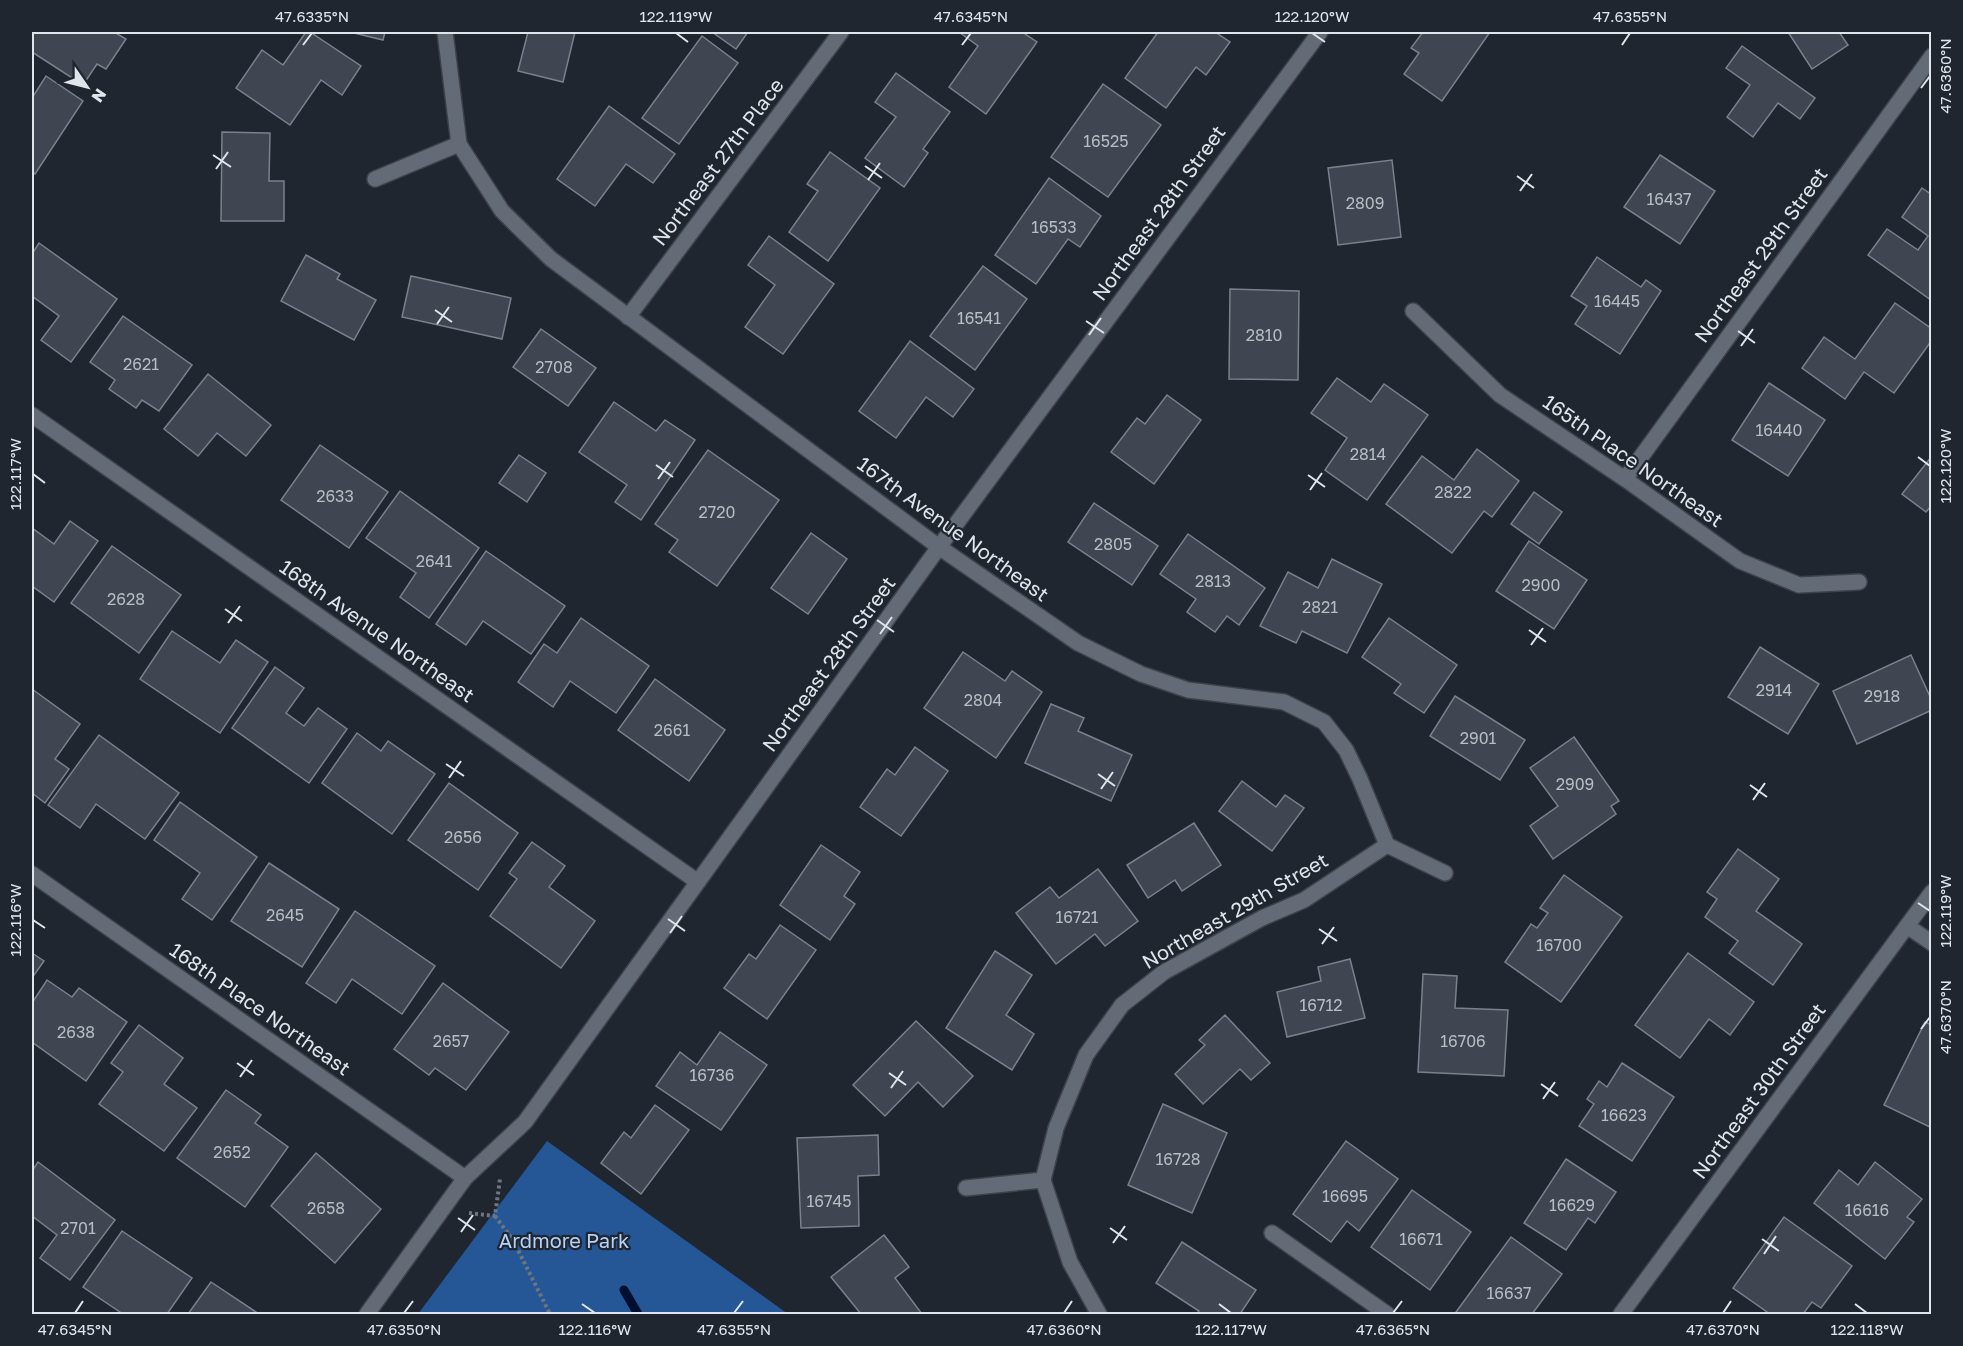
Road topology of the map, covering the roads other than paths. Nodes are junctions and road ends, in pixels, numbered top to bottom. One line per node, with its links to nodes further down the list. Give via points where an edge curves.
1 (444, 32): 5 (street)
2 (842, 32): 8 (street, Northeast 27th Place)
3 (1320, 32): 11 (street, Northeast 28th Street)
4 (1932, 56): 10 (street, Northeast 29th Street)
5 (459, 144): 6 (street); 8 (street, 167th Avenue Northeast, via 502,212 550,259)
6 (375, 179)
7 (1413, 311): 10 (street, 165th Place Northeast, via 1500,395)
8 (628, 317): 11 (street, 167th Avenue Northeast)
9 (32, 415): 16 (street, 168th Avenue Northeast)
10 (1625, 479): 12 (street, 165th Place Northeast, via 1740,561 1799,585)
11 (939, 547): 13 (street, 167th Avenue Northeast, via 1078,643 1141,674 1188,690 1284,702 1324,722 1346,750); 16 (street, Northeast 28th Street)
12 (1859, 582)
13 (1387, 845): 14 (street); 21 (street, Northeast 29th Street, via 1304,900 1262,918 1164,972 1122,1005 1086,1055 1056,1128)
14 (1445, 873)
15 (32, 874): 20 (street, 168th Place Northeast)
16 (698, 882): 20 (street, Northeast 28th Street, via 525,1122)
17 (1932, 892): 18 (street, Northeast 30th Street)
18 (1907, 926): 19 (street); 27 (street, Northeast 30th Street)
19 (1932, 943)
20 (465, 1179): 24 (street, Northeast 28th Street)
21 (1043, 1180): 22 (street); 25 (street, via 1070,1262)
22 (966, 1188)
23 (1272, 1233): 26 (street)
24 (367, 1314)
25 (1099, 1314)
26 (1387, 1314)
27 (1621, 1314)

